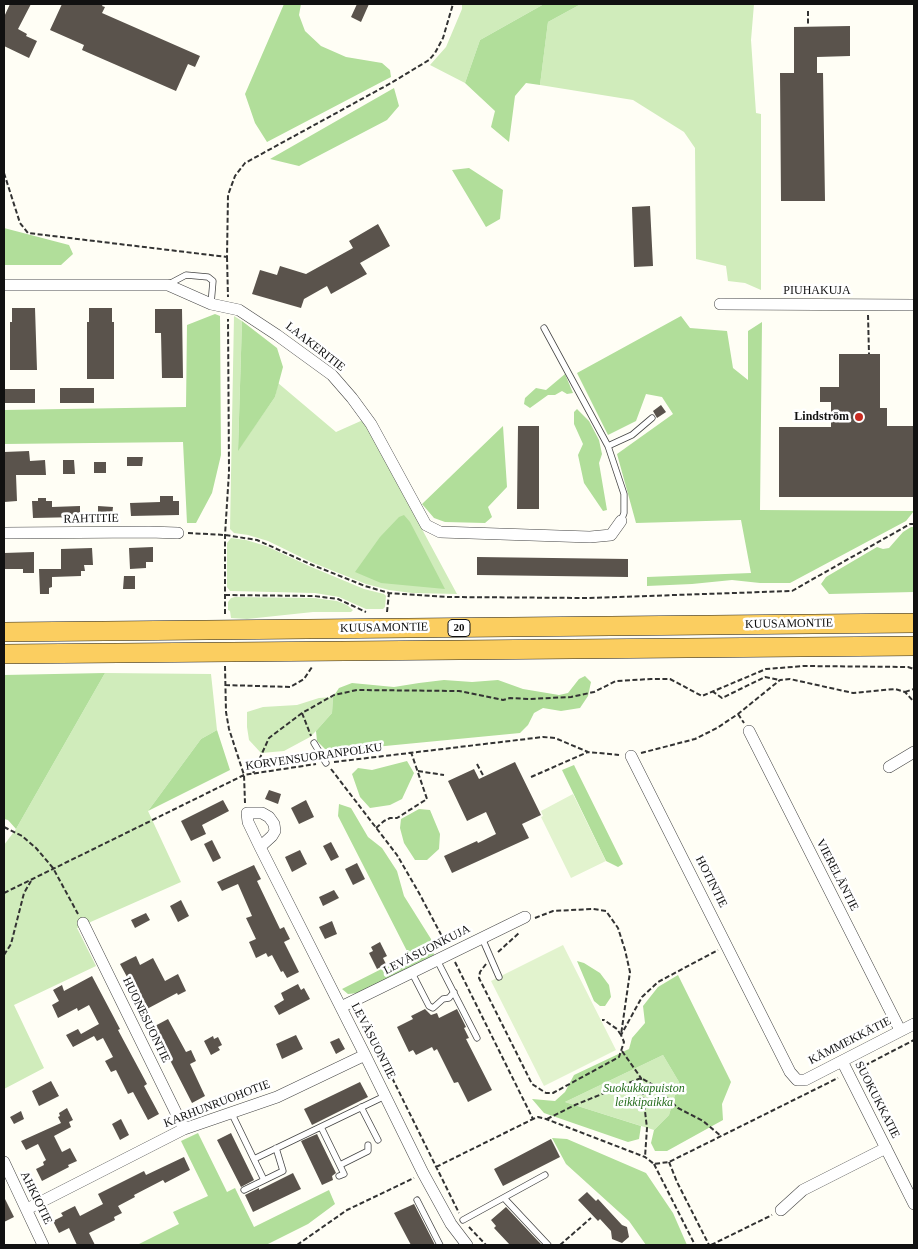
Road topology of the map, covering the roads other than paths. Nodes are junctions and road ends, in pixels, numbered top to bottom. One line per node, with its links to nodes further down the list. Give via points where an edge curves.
1 (4, 285): 2 (street, LAAKERITIE)
2 (168, 285): 3 (street, LAAKERITIE); 3 (lane, via 186,275 208,277 213,282)
3 (212, 304): 9 (street, LAAKERITIE, via 239,310 332,375 371,424 426,525 440,532 590,537 611,535)
4 (720, 304): 5 (street, PIUHAKUJA)
5 (914, 305)
6 (544, 328): 8 (lane)
7 (652, 418): 8 (lane, via 632,434)
8 (608, 446): 9 (lane, via 624,494)
9 (621, 521)
10 (4, 533): 11 (street, RAHTITIE)
11 (178, 533)
12 (914, 623): 13 (highway, KUUSAMONTIE / 20)
13 (4, 632)
14 (914, 646): 15 (highway, KUUSAMONTIE / 20)
15 (4, 654)
16 (749, 732): 32 (street, VIERELÄNTIE)
17 (314, 743): 20 (lane)
18 (914, 752): 21 (street)
19 (631, 756): 36 (street, HOTINTIE, via 790,1072)
20 (326, 763)
21 (889, 767)
22 (260, 847): 22 (street, LEVÄSUONTIE, via 248,822 247,813 262,813 274,824 272,836); 30 (street, LEVÄSUONTIE)
23 (528, 920): 25 (street, LEVÄSUONKUJA)
24 (83, 923): 41 (street, HUONESUONTIE)
25 (482, 938): 26 (street, LEVÄSUONKUJA); 28 (lane)
26 (437, 960): 27 (street, LEVÄSUONKUJA); 29 (lane)
27 (412, 973): 29 (lane, via 433,1008); 30 (street, LEVÄSUONKUJA)
28 (499, 976)
29 (454, 992): 33 (lane)
30 (341, 1007): 34 (street, LEVÄSUONTIE)
31 (914, 1024): 32 (street, KÄMMEKKÄTIE)
32 (900, 1030): 35 (street, KÄMMEKKÄTIE)
33 (477, 1038)
34 (365, 1055): 37 (street, LEVÄSUONTIE); 39 (street, KARHUNRUOHOTIE, via 277,1097)
35 (842, 1061): 36 (street, KÄMMEKKÄTIE, via 805,1080); 45 (street, SUOKUKKATIE)
36 (797, 1080)
37 (385, 1096): 38 (lane); 59 (street, LEVÄSUONTIE)
38 (362, 1107): 40 (lane); 42 (lane)
39 (231, 1112): 41 (street, KARHUNRUOHOTIE); 46 (lane)
40 (320, 1127): 44 (lane); 48 (lane)
41 (184, 1129): 56 (street, KARHUNRUOHOTIE)
42 (378, 1140)
43 (368, 1145): 48 (lane, via 368,1151)
44 (276, 1148): 46 (lane); 51 (lane, via 283,1171)
45 (886, 1148): 55 (street, SUOKUKKATIE); 57 (street, via 803,1190)
46 (254, 1159): 51 (lane)
47 (4, 1162): 56 (street, AHKIOTIE)
48 (340, 1166): 50 (lane, via 344,1174)
49 (545, 1175): 53 (lane)
50 (339, 1176)
51 (264, 1180): 52 (lane)
52 (244, 1190)
53 (504, 1198): 58 (lane); 62 (lane)
54 (417, 1200): 61 (lane)
55 (914, 1204)
56 (27, 1209): 60 (street, AHKIOTIE)
57 (781, 1210)
58 (463, 1220)
59 (464, 1244)
60 (43, 1245)
61 (440, 1245)
62 (548, 1245)

